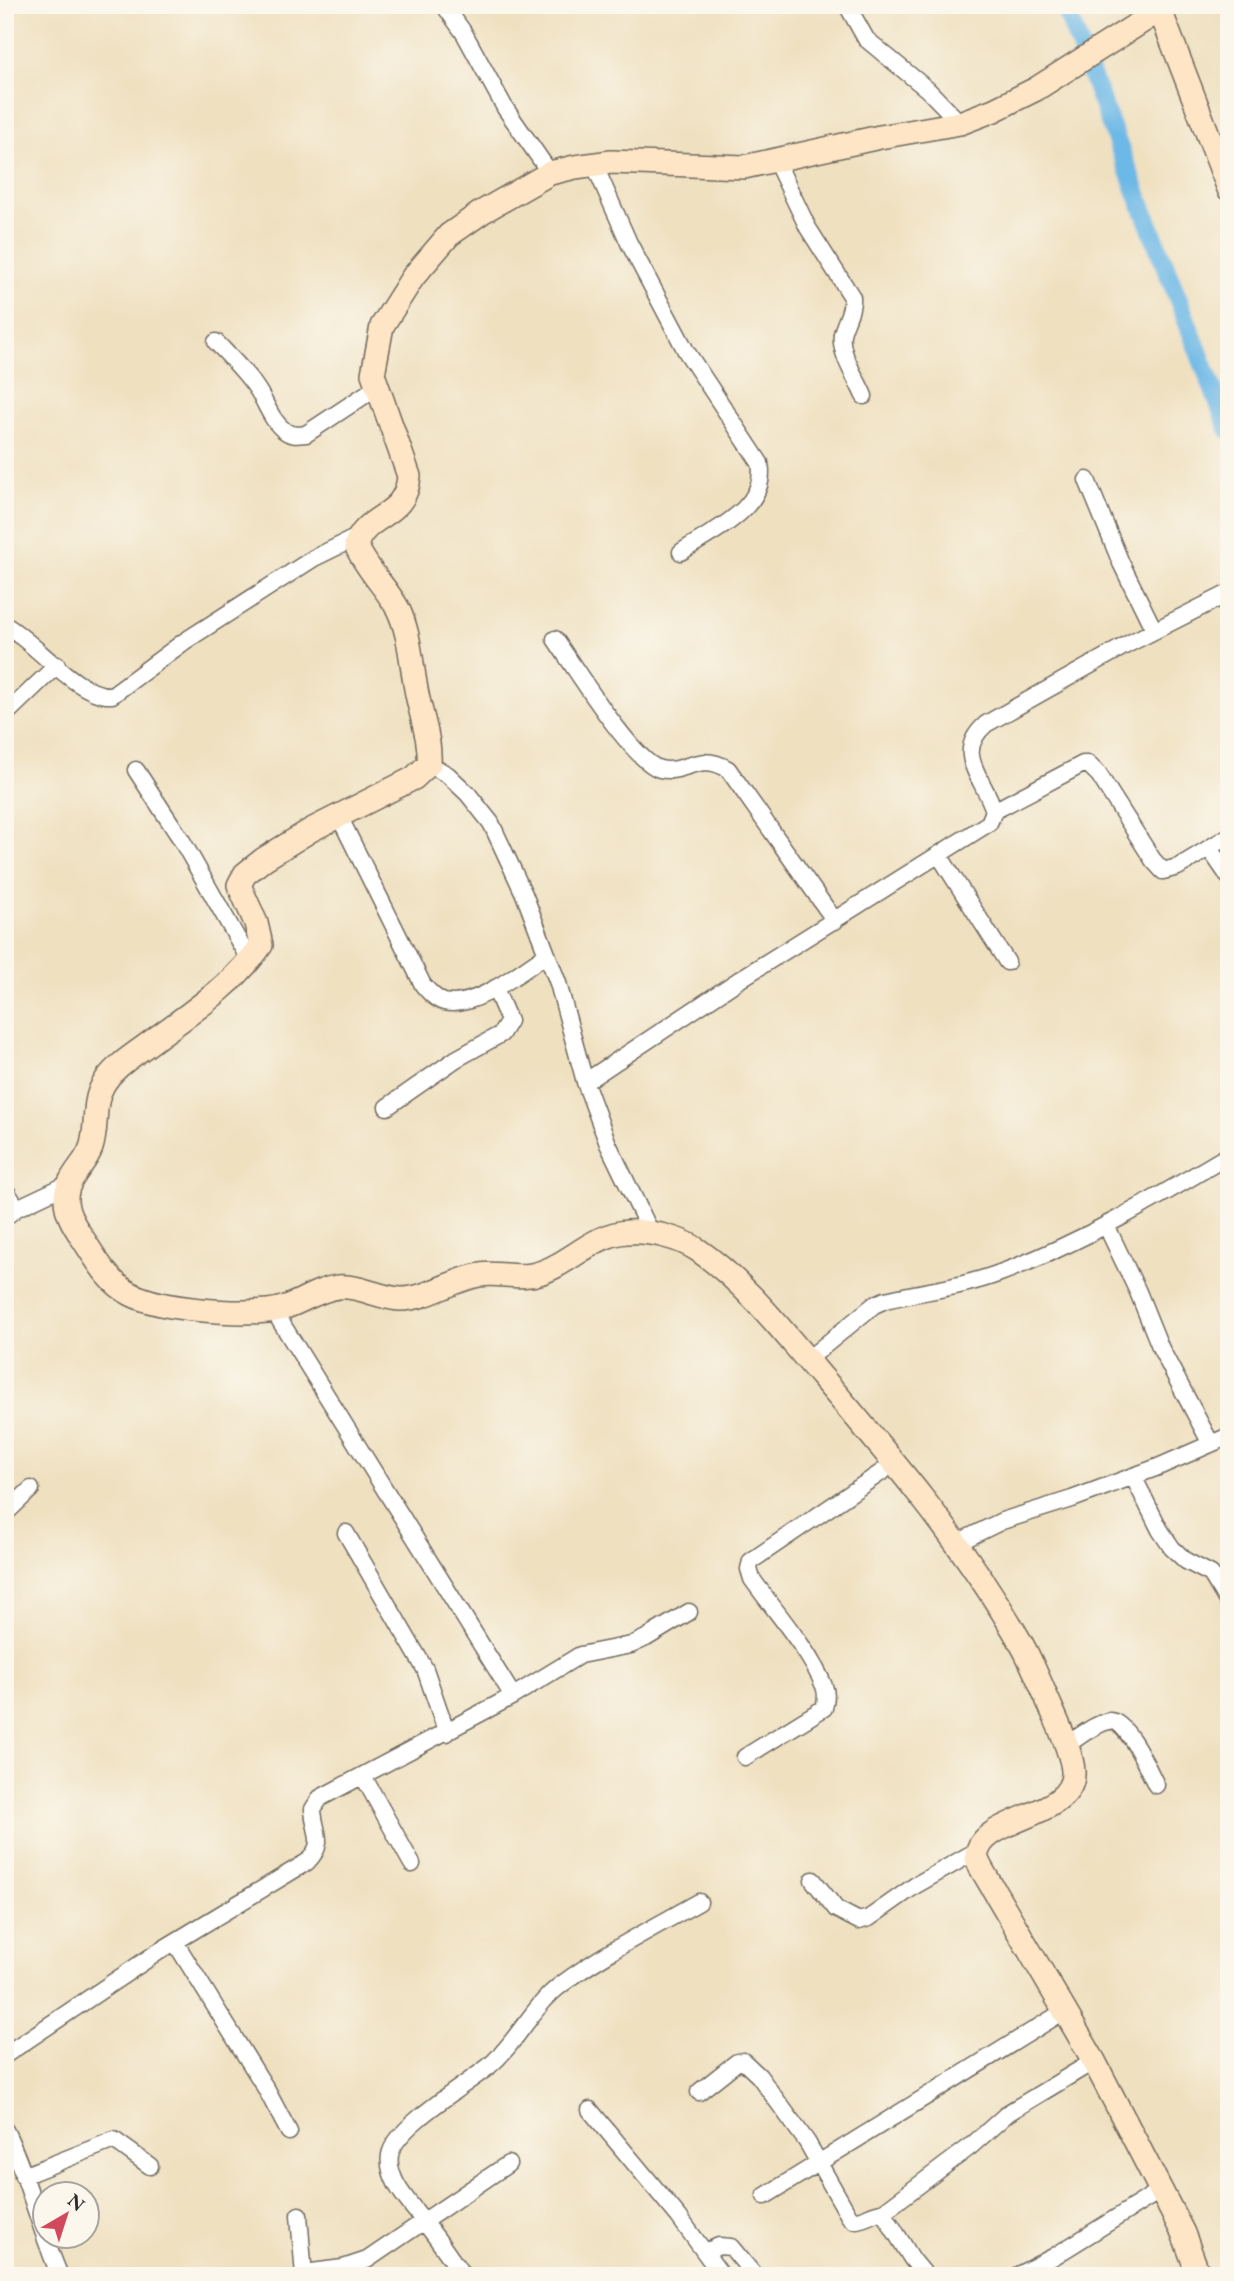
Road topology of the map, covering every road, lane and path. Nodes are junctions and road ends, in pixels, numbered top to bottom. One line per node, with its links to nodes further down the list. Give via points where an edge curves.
1 (444, 5): 9 (street)
2 (847, 5): 6 (street, via 866,39 929,90)
3 (1225, 5): 5 (street)
4 (1159, 8): 6 (street, via 1135,28 1036,89); 10 (street)
5 (1229, 9)
6 (960, 123): 7 (street)
7 (776, 160): 8 (street, via 744,167); 13 (street, via 808,228 852,297 842,337)
8 (594, 164): 9 (street); 16 (street, via 686,351 760,463 761,481 745,511)
9 (550, 173): 12 (street, via 449,235 413,277 382,326 373,374)
10 (1229, 189)
11 (216, 342): 12 (street, via 242,369 275,420 294,436 306,434)
12 (377, 387): 15 (street, via 409,476 408,488 398,505)
13 (864, 396)
14 (1087, 480): 19 (street)
15 (359, 536): 21 (street, via 314,558 185,641 112,695 102,696 80,686); 23 (street, via 360,555 390,595 408,638)
16 (681, 552)
17 (1229, 593): 19 (street)
18 (5, 625): 21 (street)
19 (1154, 630): 25 (street, via 979,731 972,741 971,759)
20 (555, 639): 31 (street, via 615,725 655,767 664,770 707,761 727,769)
21 (57, 665): 22 (street)
22 (5, 715)
23 (429, 764): 26 (street, via 414,778); 32 (street, via 468,794 491,823)
24 (136, 770): 33 (street)
25 (994, 811): 28 (street, via 1088,764 1163,870 1178,867); 29 (street, via 989,823)
26 (339, 816): 33 (street, via 244,874 239,885 261,944); 35 (street, via 432,996 456,1003)
27 (1229, 836): 28 (street)
28 (1209, 848): 30 (street)
29 (939, 855): 31 (street); 34 (street)
30 (1229, 877)
31 (835, 920): 36 (street)
32 (547, 954): 35 (street); 36 (street)
33 (250, 961): 39 (street, via 222,989 105,1080 97,1096 93,1141)
34 (1007, 962)
35 (495, 988): 37 (street, via 509,1021 501,1034)
36 (585, 1082): 43 (street)
37 (387, 1107)
38 (1229, 1155): 42 (street)
39 (70, 1183): 41 (street); 44 (street, via 66,1198 71,1220 110,1278 129,1294 159,1304)
40 (5, 1189): 41 (street)
41 (11, 1213)
42 (1106, 1225): 45 (street, via 998,1274 885,1300); 47 (street, via 1161,1349)
43 (651, 1233): 44 (street, via 624,1231 535,1275 483,1274 406,1299 342,1286); 45 (street, via 694,1247 728,1274)
44 (274, 1311): 56 (street)
45 (807, 1360): 48 (street)
46 (1229, 1436): 47 (street)
47 (1212, 1444): 49 (street)
48 (895, 1463): 53 (street); 59 (street, via 751,1561 752,1579 808,1658 826,1699 824,1708)
49 (1133, 1476): 53 (street, via 1002,1521); 54 (street, via 1172,1548 1211,1574)
50 (31, 1489): 51 (street)
51 (5, 1514)
52 (346, 1533): 57 (street, via 425,1669)
53 (955, 1544): 58 (street, via 1023,1646)
54 (1229, 1604)
55 (689, 1612): 56 (street, via 631,1645 580,1654)
56 (513, 1696): 57 (street)
57 (447, 1733): 60 (street)
58 (1065, 1746): 61 (street, via 1102,1724 1117,1721); 62 (street, via 1074,1774 1070,1787 1028,1817 996,1831)
59 (745, 1757)
60 (363, 1776): 63 (street); 66 (street, via 320,1798 313,1809 319,1845 307,1862)
61 (1156, 1785)
62 (978, 1850): 64 (street, via 859,1921 836,1909); 67 (street, via 981,1868)
63 (412, 1864)
64 (813, 1880)
65 (699, 1902): 82 (street, via 560,1985 504,2053 401,2134 390,2164 407,2201)
66 (176, 1942): 68 (street); 73 (street)
67 (1066, 2010): 69 (street); 75 (street)
68 (5, 2055)
69 (1094, 2061): 78 (street); 80 (street, via 1007,2113)
70 (699, 2092): 75 (street, via 728,2067 743,2061 759,2076)
71 (590, 2110): 83 (street)
72 (5, 2130): 77 (street)
73 (289, 2132)
74 (508, 2164): 82 (street)
75 (819, 2164): 79 (street); 80 (street, via 853,2220)
76 (150, 2166): 77 (street, via 114,2140)
77 (23, 2176): 85 (street)
78 (1161, 2190): 90 (street); 91 (street)
79 (765, 2196)
80 (883, 2212): 89 (street)
81 (299, 2216): 84 (street)
82 (424, 2221): 84 (street, via 367,2260); 86 (street)
83 (706, 2252): 87 (street); 88 (street, via 731,2247)
84 (304, 2274)
85 (60, 2276)
86 (463, 2276)
87 (722, 2276)
88 (755, 2276)
89 (926, 2276)
90 (1016, 2276)
91 (1199, 2276)

